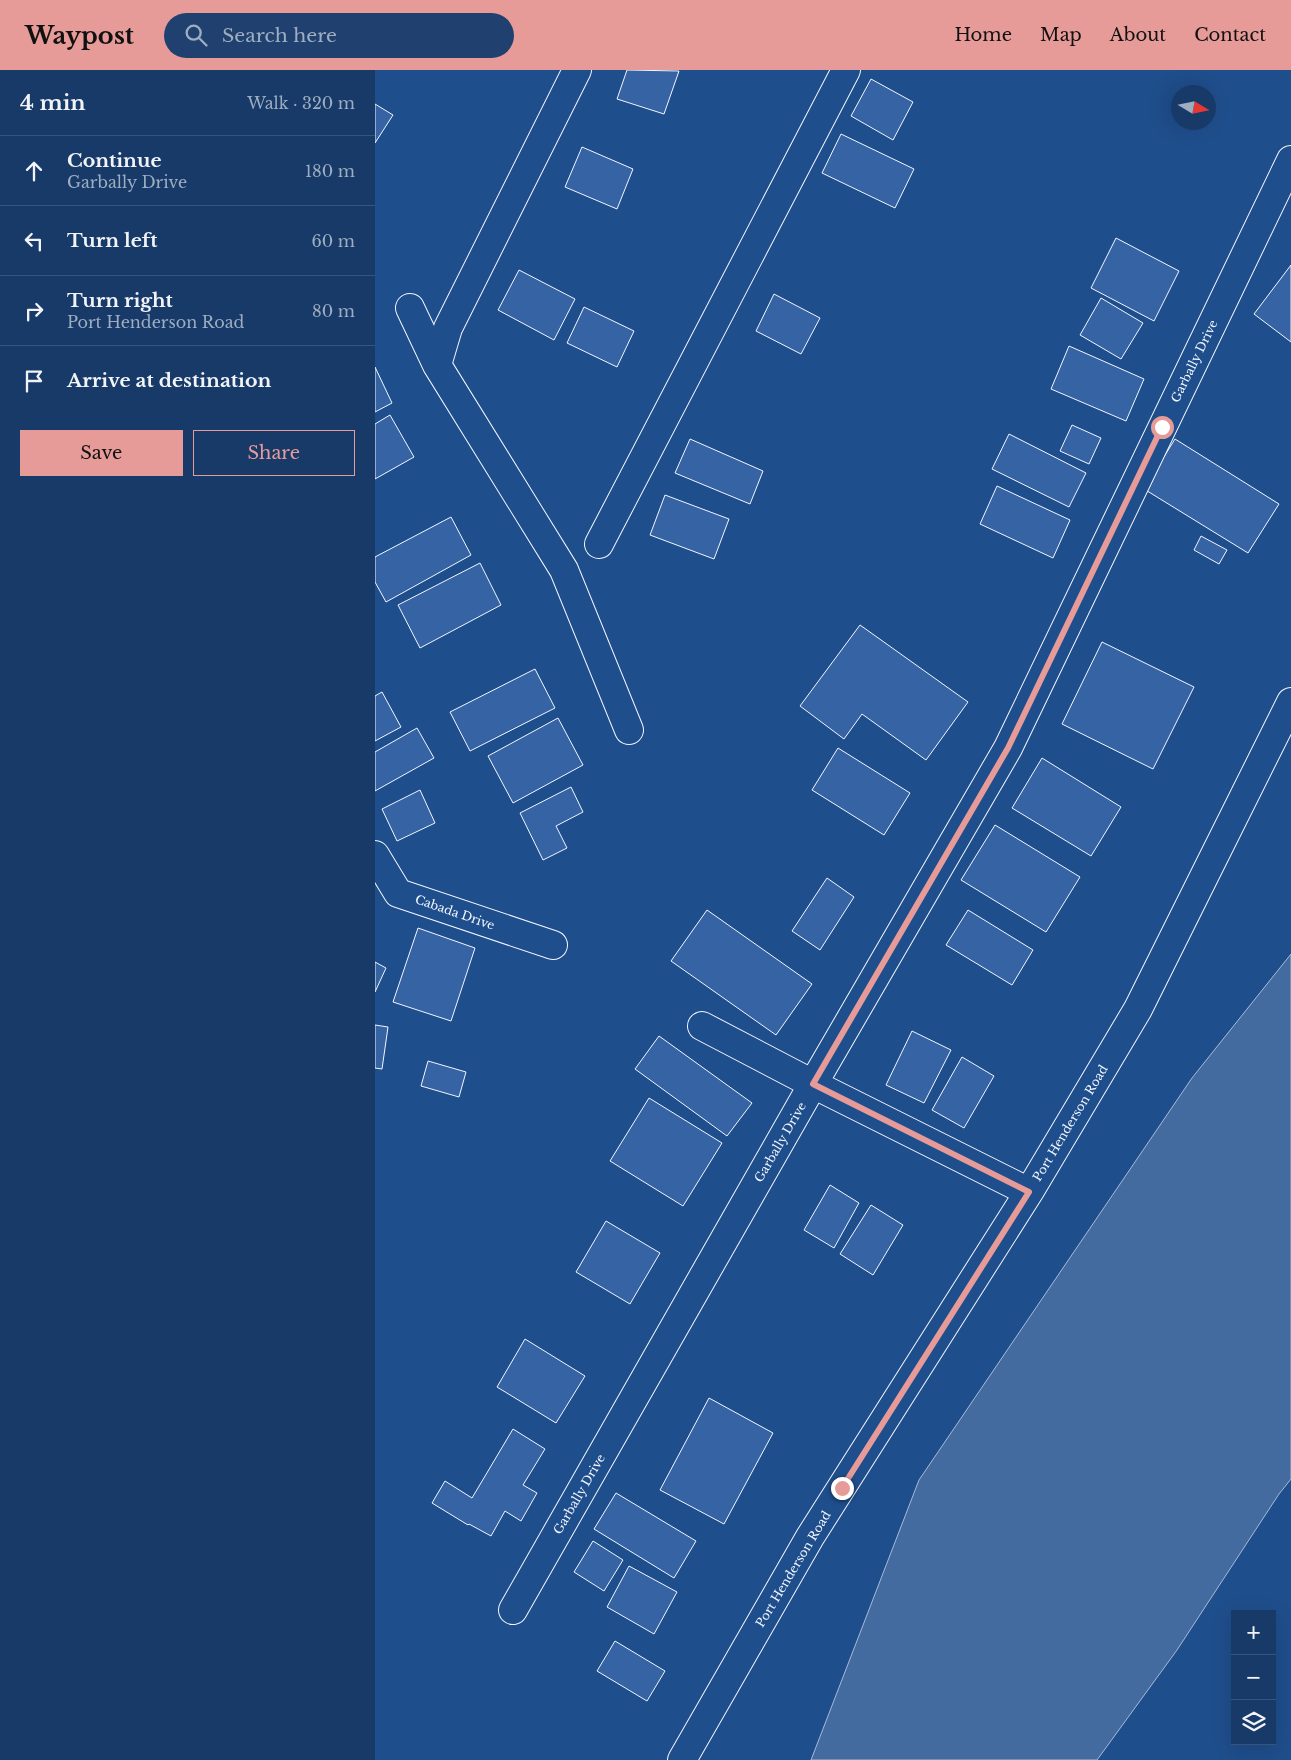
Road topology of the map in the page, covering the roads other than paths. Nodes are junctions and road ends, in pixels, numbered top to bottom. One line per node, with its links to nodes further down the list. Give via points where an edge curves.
1 (577, 70): 5 (street, via 448,328)
2 (846, 70): 6 (street)
3 (1291, 160): 12 (street, Garbally Drive, via 1008,748)
4 (409, 308): 5 (street)
5 (437, 365): 8 (street, via 564,570)
6 (599, 544)
7 (1291, 702): 13 (street, Port Henderson Road, via 1138,1010)
8 (629, 730)
9 (375, 855): 10 (street, Cabada Drive, via 398,893)
10 (553, 945)
11 (703, 1026): 12 (street)
12 (813, 1084): 13 (street); 14 (street, Garbally Drive)
13 (1029, 1192): 15 (street, Port Henderson Road, via 811,1537)
14 (513, 1610)
15 (682, 1760)

